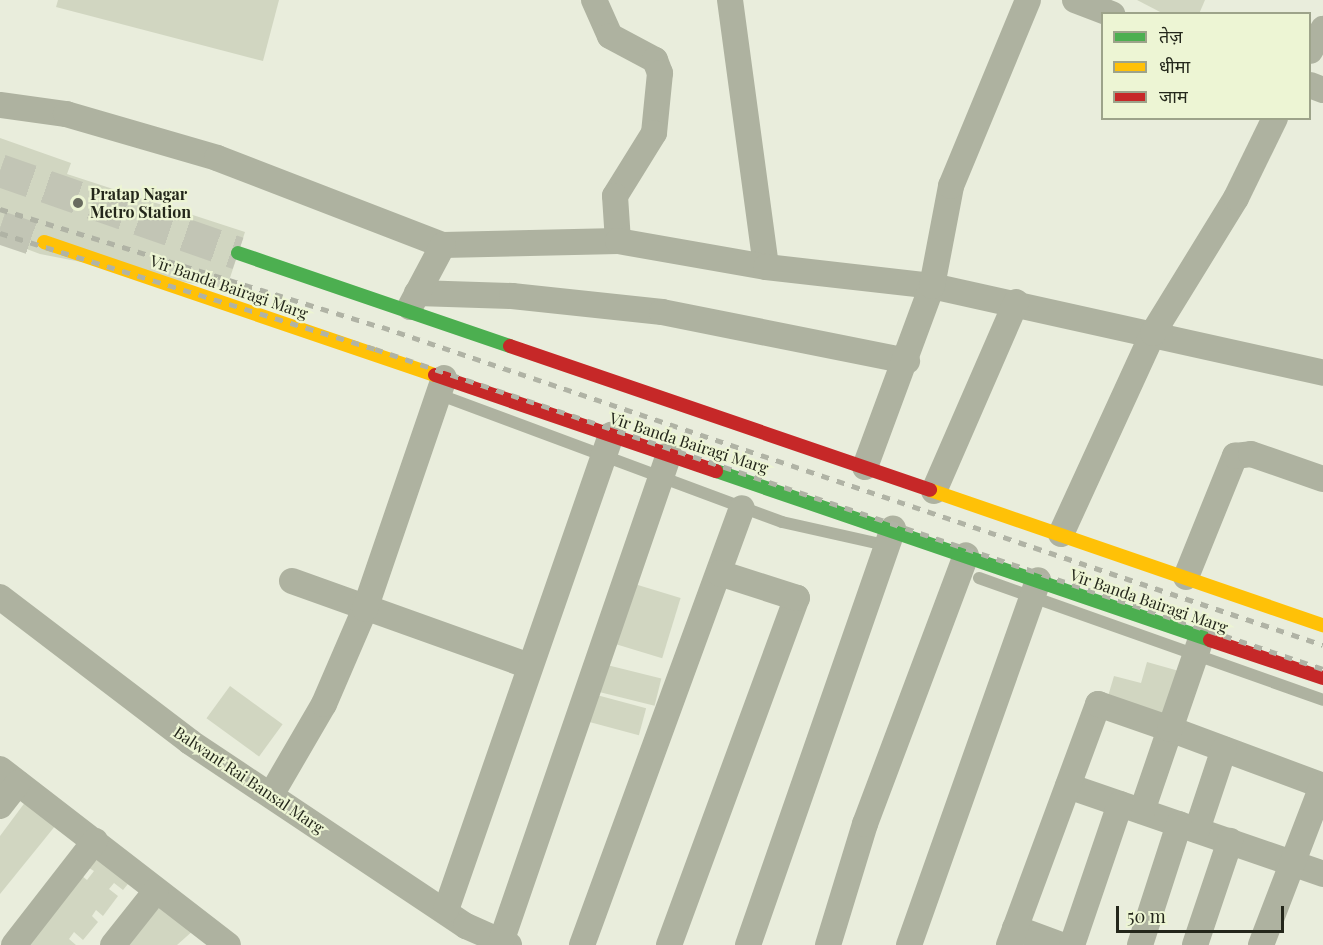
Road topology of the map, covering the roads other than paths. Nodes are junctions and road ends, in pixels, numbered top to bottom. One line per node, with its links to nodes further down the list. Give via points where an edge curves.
1 (594, 0): 10 (street, via 610,36 655,60 660,73 654,133 615,196)
2 (730, 0): 14 (street)
3 (1028, 0): 15 (street, via 951,186)
4 (1075, 0): 5 (street)
5 (1107, 12)
6 (1323, 29): 7 (street)
7 (1311, 49)
8 (0, 105): 12 (street, via 66,114 217,158)
9 (1274, 120): 18 (street, via 1236,198)
10 (618, 241): 12 (street); 14 (street)
11 (44, 242): 19 (main road, Vir Banda Bairagi Marg)
12 (443, 245): 16 (street)
13 (238, 253): 16 (main road, Vir Banda Bairagi Marg)
14 (766, 267): 15 (street)
15 (932, 286): 17 (street); 20 (street)
16 (412, 301): 20 (street, via 512,296 662,312); 26 (main road, Vir Banda Bairagi Marg)
17 (1016, 302): 18 (street); 28 (street)
18 (1153, 333): 22 (street); 30 (street)
19 (315, 334): 21 (lane, via 326,350); 23 (main road, Vir Banda Bairagi Marg)
20 (907, 361): 26 (street)
21 (384, 373)
22 (1323, 373)
23 (433, 386): 24 (main road, Vir Banda Bairagi Marg); 24 (lane); 38 (street)
24 (607, 446): 25 (main road, Vir Banda Bairagi Marg); 25 (lane); 41 (street)
25 (665, 466): 29 (lane); 31 (main road, Vir Banda Bairagi Marg); 60 (street)
26 (865, 467): 28 (main road, Vir Banda Bairagi Marg)
27 (1323, 479): 34 (street, via 1251,454 1235,456)
28 (934, 491): 30 (main road, Vir Banda Bairagi Marg)
29 (742, 508): 31 (lane, via 782,522); 33 (street)
30 (1061, 534): 34 (main road, Vir Banda Bairagi Marg)
31 (896, 542): 32 (main road, Vir Banda Bairagi Marg); 66 (street)
32 (958, 564): 36 (main road, Vir Banda Bairagi Marg); 67 (street, via 865,824)
33 (718, 573): 64 (street); 65 (street, via 797,598)
34 (1186, 578): 39 (main road, Vir Banda Bairagi Marg)
35 (292, 581): 38 (street)
36 (1035, 588): 40 (main road, Vir Banda Bairagi Marg); 40 (lane); 68 (street)
37 (0, 597): 49 (street, Balwant Rai Bansal Marg, via 190,742)
38 (366, 609): 41 (street); 49 (street, via 324,704)
39 (1323, 625)
40 (1199, 646): 42 (main road, Vir Banda Bairagi Marg); 43 (lane); 44 (street)
41 (529, 666): 58 (street)
42 (1323, 678)
43 (1323, 700)
44 (1170, 729): 45 (street); 47 (street, via 1098,704); 51 (street)
45 (1224, 749): 48 (street); 52 (street)
46 (9, 776): 50 (street); 53 (street)
47 (1068, 786): 51 (street); 59 (street)
48 (1323, 786): 55 (street)
49 (271, 795): 58 (street, Balwant Rai Bansal Marg)
50 (0, 806)
51 (1131, 807): 52 (street); 70 (street)
52 (1188, 827): 54 (street); 71 (street)
53 (94, 841): 57 (street); 61 (street)
54 (1230, 841): 55 (street); 72 (street)
55 (1292, 863): 56 (street); 73 (street)
56 (1323, 874)
57 (156, 891): 62 (street); 63 (street)
58 (446, 910): 60 (street, Balwant Rai Bansal Marg, via 466,926)
59 (1012, 937): 69 (street)
60 (505, 944)
61 (14, 945)
62 (113, 945)
63 (228, 945)
64 (582, 945)
65 (669, 945)
66 (748, 945)
67 (828, 945)
68 (909, 945)
69 (1061, 945)
70 (1072, 945)
71 (1140, 945)
72 (1194, 945)
73 (1261, 945)

